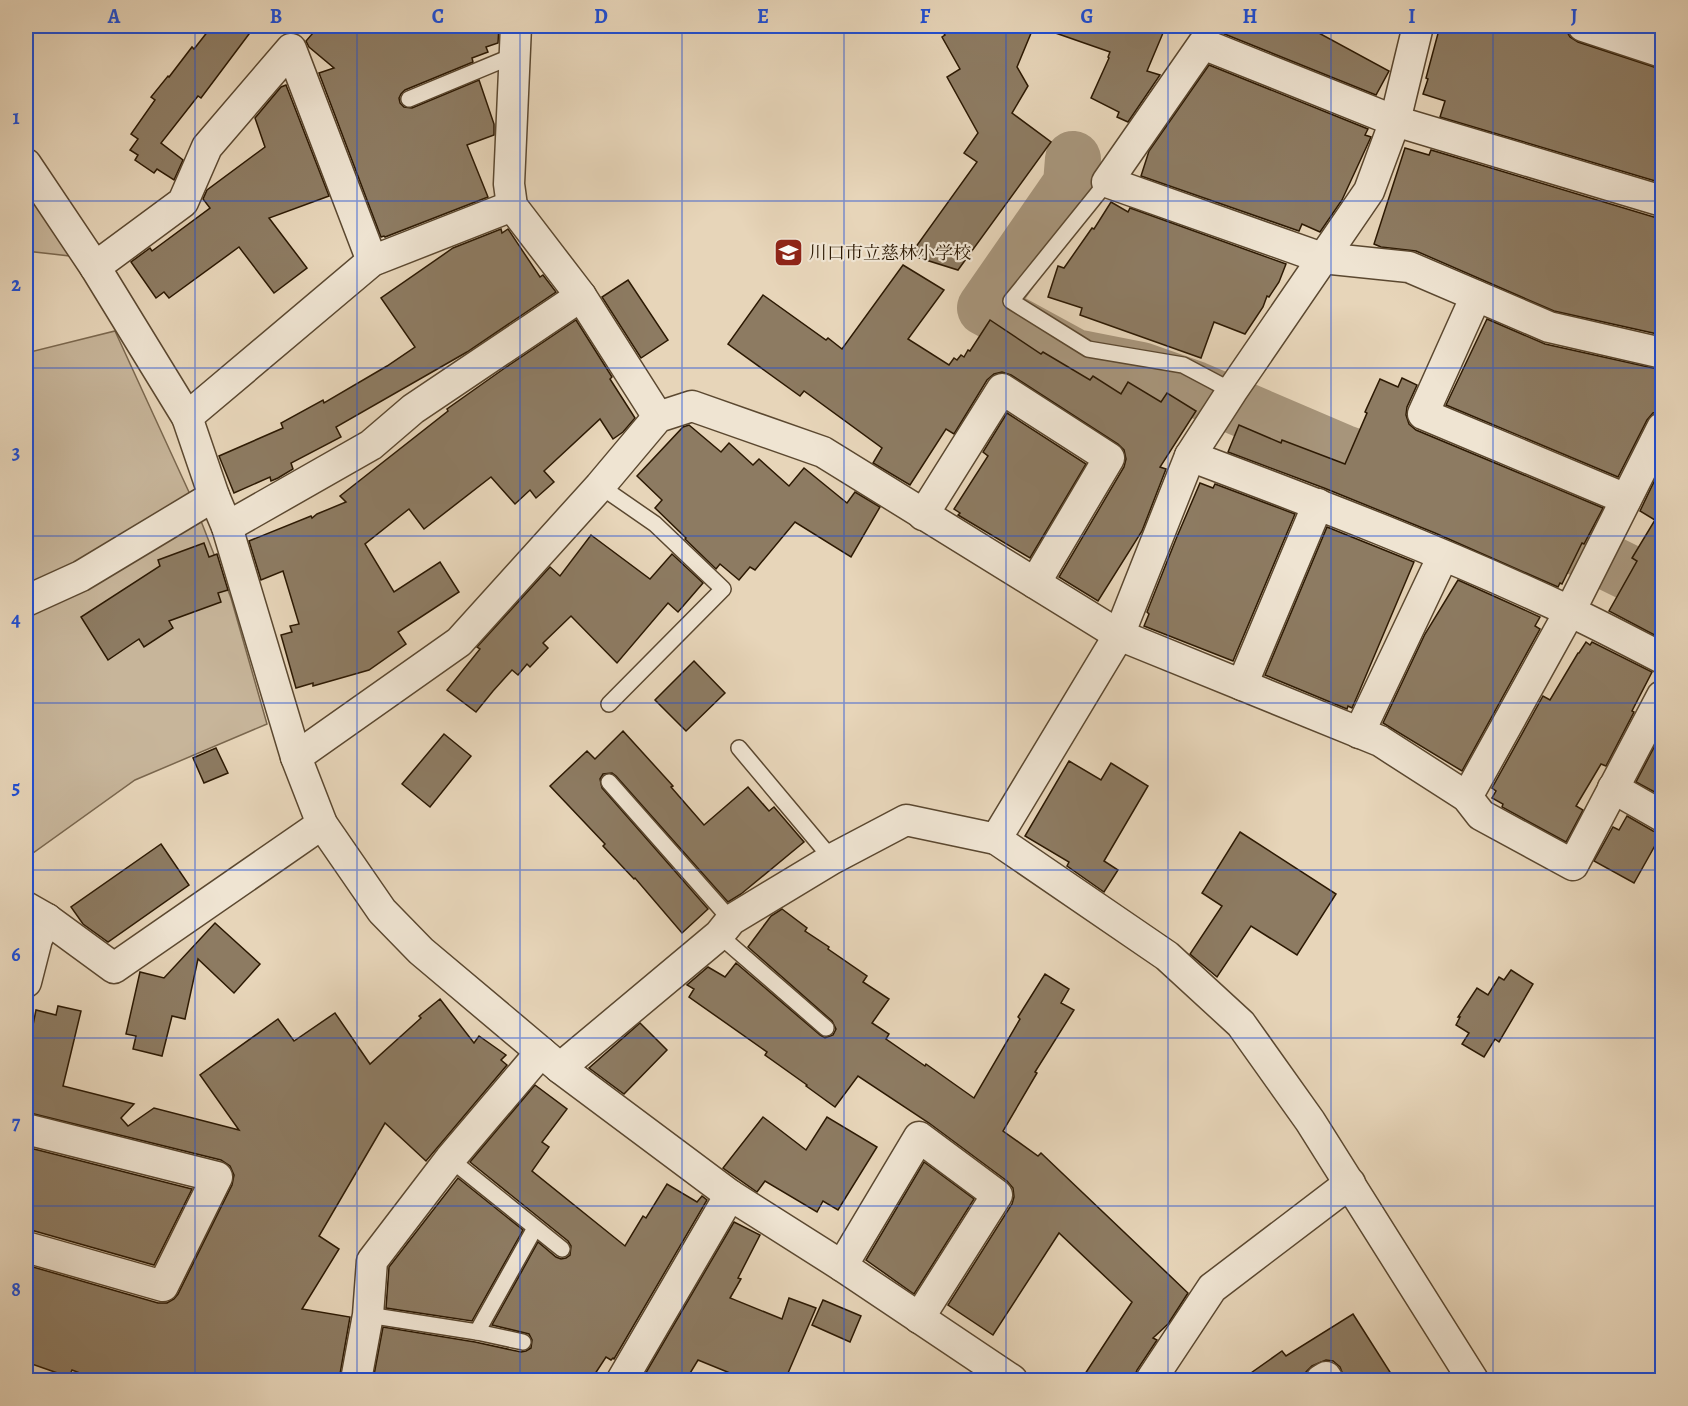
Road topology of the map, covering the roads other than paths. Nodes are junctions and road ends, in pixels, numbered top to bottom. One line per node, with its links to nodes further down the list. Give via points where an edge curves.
1 (516, 26): 5 (street)
2 (1418, 26): 7 (street)
3 (1583, 26): 4 (street)
4 (1662, 52)
5 (515, 55): 6 (lane); 11 (street, via 509,184)
6 (409, 99)
7 (1395, 121): 9 (street, via 1203,44); 10 (street); 12 (street, via 1369,191)
8 (26, 164): 14 (street)
9 (1107, 182): 12 (street); 18 (lane, via 1011,301 1088,349 1183,365)
10 (1662, 201)
11 (512, 206): 13 (street); 15 (street)
12 (1322, 258): 16 (street, via 1408,267); 18 (street)
13 (372, 261): 14 (street, via 291,49 207,147 183,202); 19 (street)
14 (95, 267): 19 (street)
15 (582, 296): 20 (street); 28 (street, via 413,409 371,445)
16 (1476, 296): 17 (street, via 1549,327); 25 (street, via 1423,414)
17 (1662, 353)
18 (1232, 391): 22 (street)
19 (187, 417): 24 (street)
20 (658, 417): 23 (street); 27 (street, via 692,406 823,452)
21 (1662, 428): 25 (street)
22 (1190, 456): 26 (street); 33 (street)
23 (600, 486): 37 (lane, via 655,524 723,589); 40 (street, via 459,642)
24 (214, 496): 28 (street); 31 (street, via 81,576)
25 (1626, 499): 32 (street)
26 (1318, 504): 29 (street); 35 (street)
27 (923, 515): 30 (street); 30 (street, via 1002,389 1109,458)
28 (227, 527): 40 (street)
29 (1443, 556): 32 (street); 38 (street)
30 (1035, 583): 33 (street)
31 (26, 601)
32 (1570, 611): 34 (street); 43 (street)
33 (1119, 635): 35 (street); 46 (street)
34 (1662, 658)
35 (1242, 685): 38 (street)
36 (1662, 696): 42 (street)
37 (609, 704)
38 (1359, 732): 43 (street, via 1380,741)
39 (739, 748): 47 (lane)
40 (296, 757): 45 (street)
41 (609, 782): 49 (lane)
42 (1613, 788): 43 (street, via 1573,865 1482,815); 44 (street)
43 (1467, 797)
44 (1662, 816)
45 (322, 824): 48 (street, via 114,968); 52 (street, via 382,911 421,951)
46 (996, 839): 47 (street, via 906,820); 55 (street, via 1167,957 1241,1024)
47 (832, 858): 49 (street)
48 (36, 913): 50 (street, via 37,939)
49 (725, 928): 51 (lane); 52 (street)
50 (26, 982)
51 (826, 1028)
52 (551, 1060): 54 (street); 56 (street)
53 (26, 1129): 58 (street, via 217,1177 163,1286)
54 (450, 1159): 57 (lane); 61 (street, via 372,1261)
55 (1350, 1183): 68 (street, via 1212,1288); 71 (street)
56 (730, 1195): 60 (street); 66 (street)
57 (535, 1228): 59 (lane); 63 (lane)
58 (26, 1247)
59 (562, 1249)
60 (842, 1266): 62 (street); 62 (street, via 919,1137 997,1195)
61 (368, 1315): 63 (lane); 65 (street)
62 (920, 1318): 67 (street)
63 (477, 1332): 64 (lane)
64 (523, 1342)
65 (356, 1380)
66 (622, 1380)
67 (1012, 1380)
68 (1151, 1380)
69 (1321, 1380): 70 (street)
70 (1328, 1380)
71 (1473, 1380)

